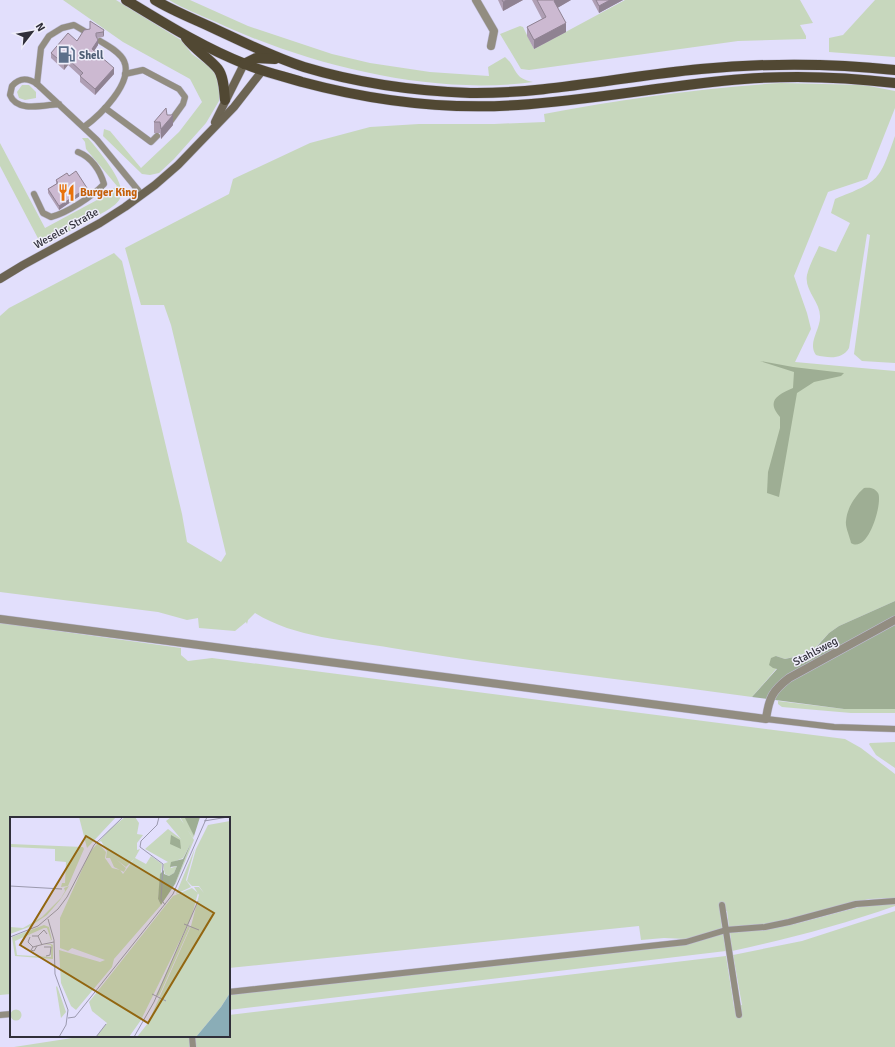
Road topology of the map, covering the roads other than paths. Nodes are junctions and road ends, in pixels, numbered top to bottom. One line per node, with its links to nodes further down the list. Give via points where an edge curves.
1 (126, 0): 5 (main road)
2 (155, 0): 7 (main road)
3 (476, 0): 8 (street, via 494,31)
4 (86, 32): 16 (lane, via 74,25 62,28 49,36 41,48)
5 (184, 35): 11 (main road); 17 (main road, via 218,70)
6 (100, 41): 14 (lane, via 114,49 124,61)
7 (246, 44): 9 (main road); 10 (main road)
8 (491, 46)
9 (256, 58): 10 (main road); 11 (main road); 13 (main road)
10 (281, 59): 12 (main road, via 364,81 470,93 524,91 701,69 789,63)
11 (244, 64): 13 (main road); 17 (street, Weseler Straße)
12 (895, 70)
13 (262, 71): 15 (main road, via 356,95 457,107 518,105 746,79 824,77); 22 (street, Weseler Straße, via 234,107)
14 (125, 74): 19 (lane); 20 (lane, via 143,70 179,89 185,97)
15 (895, 83)
16 (37, 84): 18 (lane); 18 (lane, via 26,78 15,82 10,90 12,99 15,103 25,106)
17 (225, 100): 22 (street, Weseler Straße)
18 (59, 104): 21 (lane)
19 (105, 108): 21 (lane); 23 (lane, via 151,142)
20 (170, 122)
21 (84, 127): 26 (lane)
22 (213, 127): 26 (street, Weseler Straße, via 178,165)
23 (157, 136)
24 (78, 152): 25 (lane, via 87,155 102,177 104,184 98,190 51,218 43,213)
25 (34, 194)
26 (142, 195): 27 (street, Weseler Straße, via 100,223)
27 (0, 280)
28 (0, 619): 30 (street)
29 (895, 620): 30 (street, Stahlsweg, via 789,678 770,696)
30 (766, 719): 31 (lane, via 834,728)
31 (895, 729)
32 (895, 901): 34 (lane, via 856,904 765,927)
33 (722, 904): 34 (lane)
34 (726, 930): 35 (lane, via 678,942); 38 (lane)
35 (230, 992)
36 (10, 1014): 37 (lane)
37 (0, 1015)
38 (739, 1015)
39 (192, 1037): 40 (lane)
40 (193, 1047)

